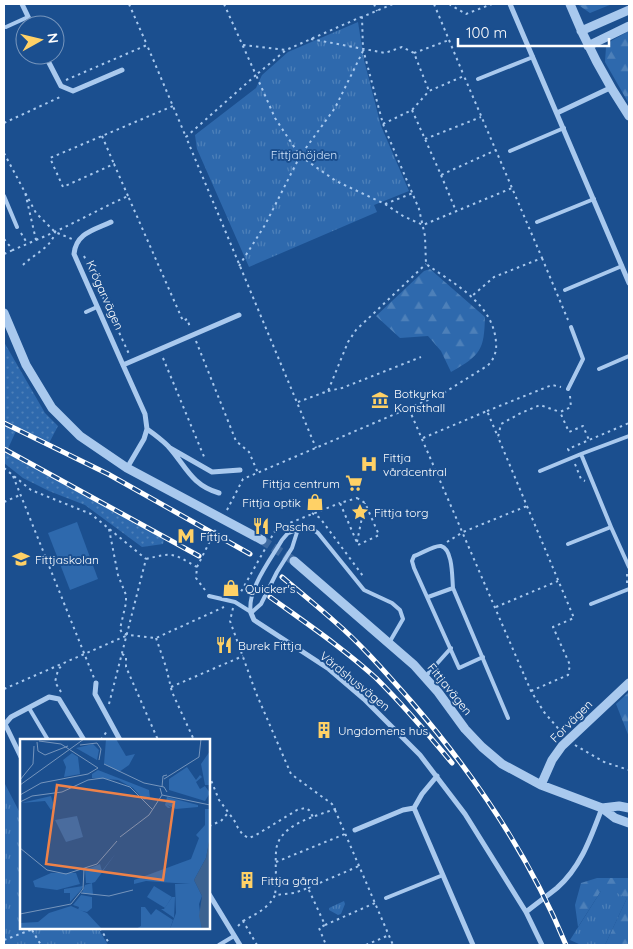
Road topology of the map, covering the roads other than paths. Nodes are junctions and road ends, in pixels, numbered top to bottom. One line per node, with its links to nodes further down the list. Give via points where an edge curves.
1 (510, 4): 9 (street)
2 (570, 4): 7 (street)
3 (629, 10): 7 (street)
4 (15, 23): 6 (lane)
5 (629, 26): 8 (street)
6 (6, 27)
7 (581, 31): 8 (street)
8 (588, 46): 13 (street)
9 (533, 57): 12 (lane); 14 (street)
10 (50, 65): 11 (street, via 61,86 73,91)
11 (122, 70)
12 (478, 79)
13 (610, 88): 14 (street); 15 (street)
14 (557, 113): 16 (street)
15 (629, 116)
16 (564, 128): 17 (lane); 19 (street)
17 (510, 151)
18 (4, 196): 22 (lane)
19 (594, 198): 21 (lane); 23 (street)
20 (111, 222): 26 (street, Krögarvägen, via 81,236 74,254)
21 (537, 222)
22 (17, 227)
23 (622, 266): 24 (street); 25 (lane)
24 (629, 284)
25 (564, 290)
26 (97, 307): 27 (lane); 32 (street, Krögarvägen)
27 (86, 312)
28 (4, 313): 39 (street, via 26,365 52,408 80,436)
29 (239, 315): 32 (street)
30 (571, 327): 34 (lane, via 584,359)
31 (629, 356): 33 (lane)
32 (123, 366): 35 (street, Krögarvägen, via 145,414)
33 (599, 369)
34 (568, 390)
35 (147, 429): 37 (street); 39 (street)
36 (629, 436): 38 (lane)
37 (168, 446): 40 (street, via 209,471); 42 (street, via 195,481 209,491)
38 (581, 454): 41 (lane); 43 (lane)
39 (128, 468): 45 (street)
40 (240, 470)
41 (540, 471)
42 (219, 493)
43 (611, 527): 46 (lane); 48 (lane)
44 (298, 529): 54 (lane, via 292,548 261,604); 54 (lane, via 282,540 252,594); 55 (lane, via 308,526 318,532 364,590 400,610 403,619)
45 (262, 540)
46 (568, 544)
47 (294, 561): 55 (street, Fittjavägen)
48 (629, 567)
49 (453, 588): 52 (lane); 52 (lane, via 450,558 448,552 439,546 414,556 412,562); 57 (lane)
50 (629, 589): 53 (lane)
51 (209, 596): 54 (lane, via 235,602)
52 (428, 597): 56 (lane)
53 (591, 604)
54 (251, 613): 67 (street, Värdshusvägen, via 254,620 328,669 364,698)
55 (390, 643): 58 (street, Fittjavägen)
56 (450, 648): 57 (lane, via 459,668); 58 (lane)
57 (482, 657): 62 (lane)
58 (425, 677): 68 (street, Fittjavägen, via 482,747 502,764)
59 (96, 683): 65 (street, via 96,694)
60 (629, 683): 68 (street, Forvägen, via 562,746)
61 (29, 708): 63 (lane); 64 (street, via 52,696 59,700); 66 (street, via 5,724)
62 (508, 718)
63 (47, 739)
64 (83, 739)
65 (119, 739)
66 (20, 755)
67 (438, 776): 69 (street); 77 (street, Värdshusvägen)
68 (541, 785): 70 (street, Fittjavägen)
69 (414, 808): 73 (street); 74 (street)
70 (602, 808): 71 (street, Fittjavägen); 72 (street, Fittjavägen); 77 (street, via 587,848 574,869 558,887)
71 (629, 808)
72 (629, 823)
73 (355, 830)
74 (443, 875): 76 (lane); 81 (street)
75 (210, 896): 78 (street)
76 (386, 898)
77 (526, 912): 82 (street, Värdshusvägen)
78 (234, 936): 79 (lane); 80 (street)
79 (219, 945)
80 (240, 945)
81 (473, 945)
82 (542, 945)

